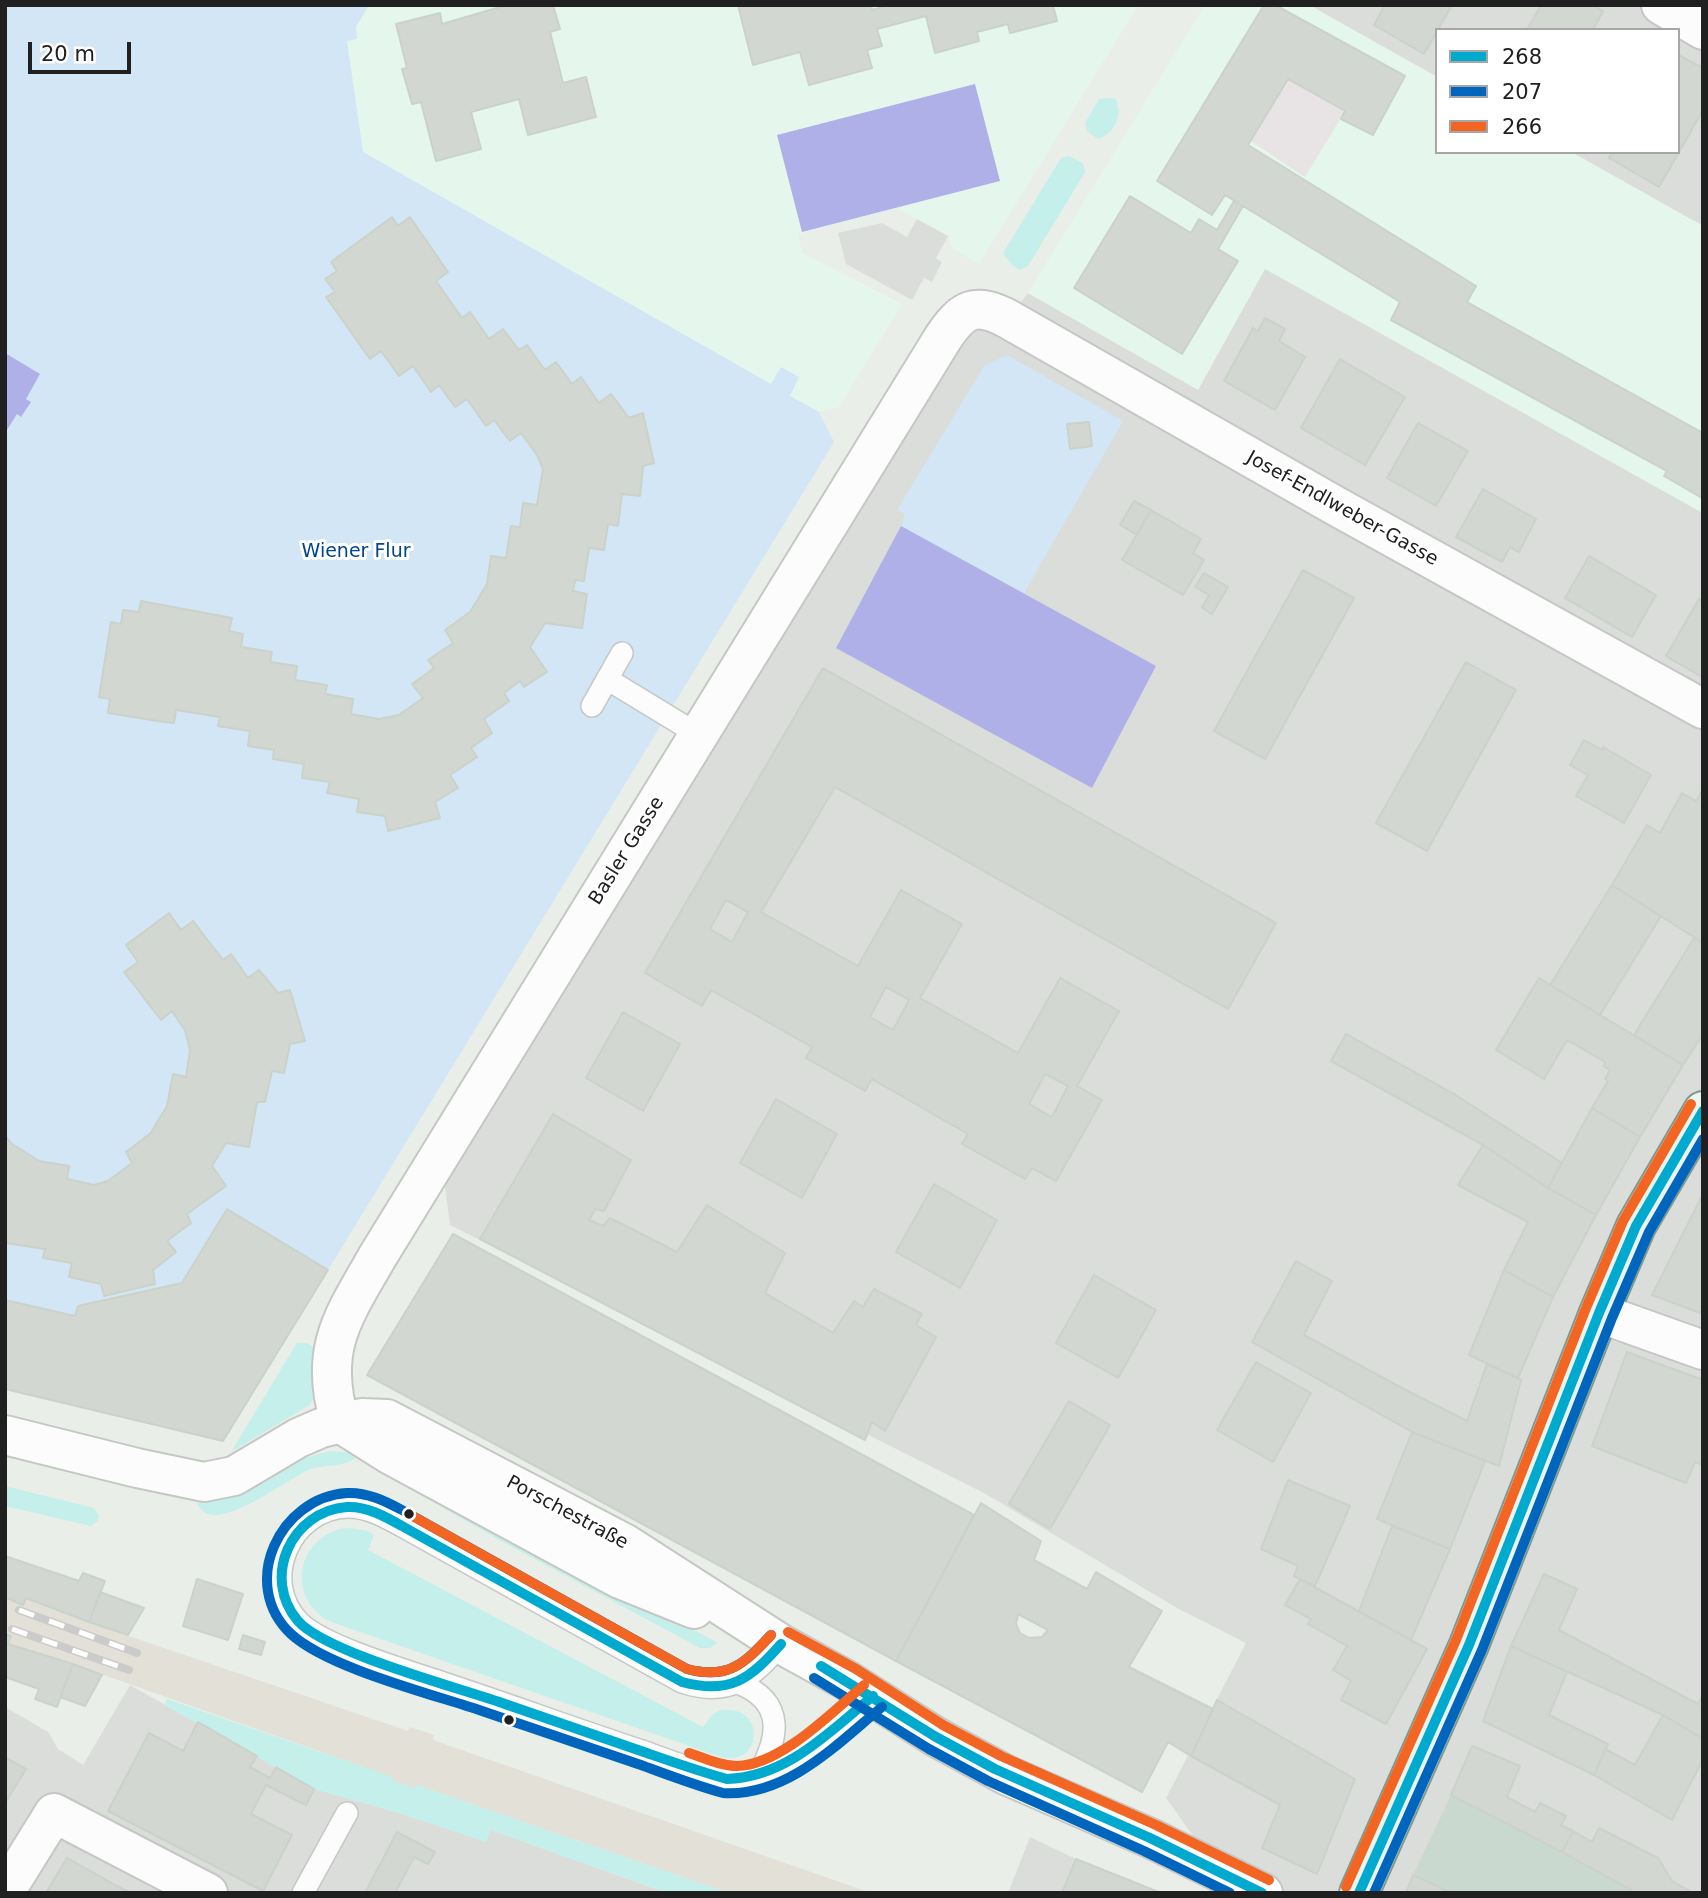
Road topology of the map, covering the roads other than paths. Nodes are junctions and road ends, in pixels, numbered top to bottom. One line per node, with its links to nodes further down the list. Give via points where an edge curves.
1 (1661, 5): 2 (street)
2 (1703, 30)
3 (982, 308): 7 (street, Josef-Endlweber-Gasse); 8 (street, Basler Gasse, via 953,322)
4 (622, 653): 5 (lane)
5 (607, 679): 6 (lane); 8 (lane)
6 (592, 706)
7 (1703, 709)
8 (699, 735): 12 (street, Basler Gasse, via 347,1310 330,1360)
9 (1703, 1111): 10 (main road, via 1636,1226)
10 (1599, 1313): 11 (street); 23 (main road, via 1469,1645)
11 (1703, 1350)
12 (340, 1423): 13 (street, Porschestraße, via 298,1438 234,1476 204,1482); 14 (street, Porschestraße, via 375,1418 406,1427 624,1543)
13 (5, 1435)
14 (781, 1644): 15 (lane, via 758,1672); 16 (street, Porschestraße)
15 (738, 1683): 17 (lane, via 757,1693 774,1720 772,1746); 17 (lane, via 715,1688 682,1682 369,1510 336,1508 315,1516 298,1530 282,1560 287,1604 299,1622 317,1636 715,1776 738,1781)
16 (873, 1696): 17 (lane, via 795,1758); 22 (street, Porschestraße, via 1006,1775)
17 (756, 1778)
18 (347, 1813): 21 (lane)
19 (5, 1892): 20 (street, via 54,1813)
20 (208, 1893)
21 (303, 1893)
22 (1263, 1893)
23 (1359, 1893)

